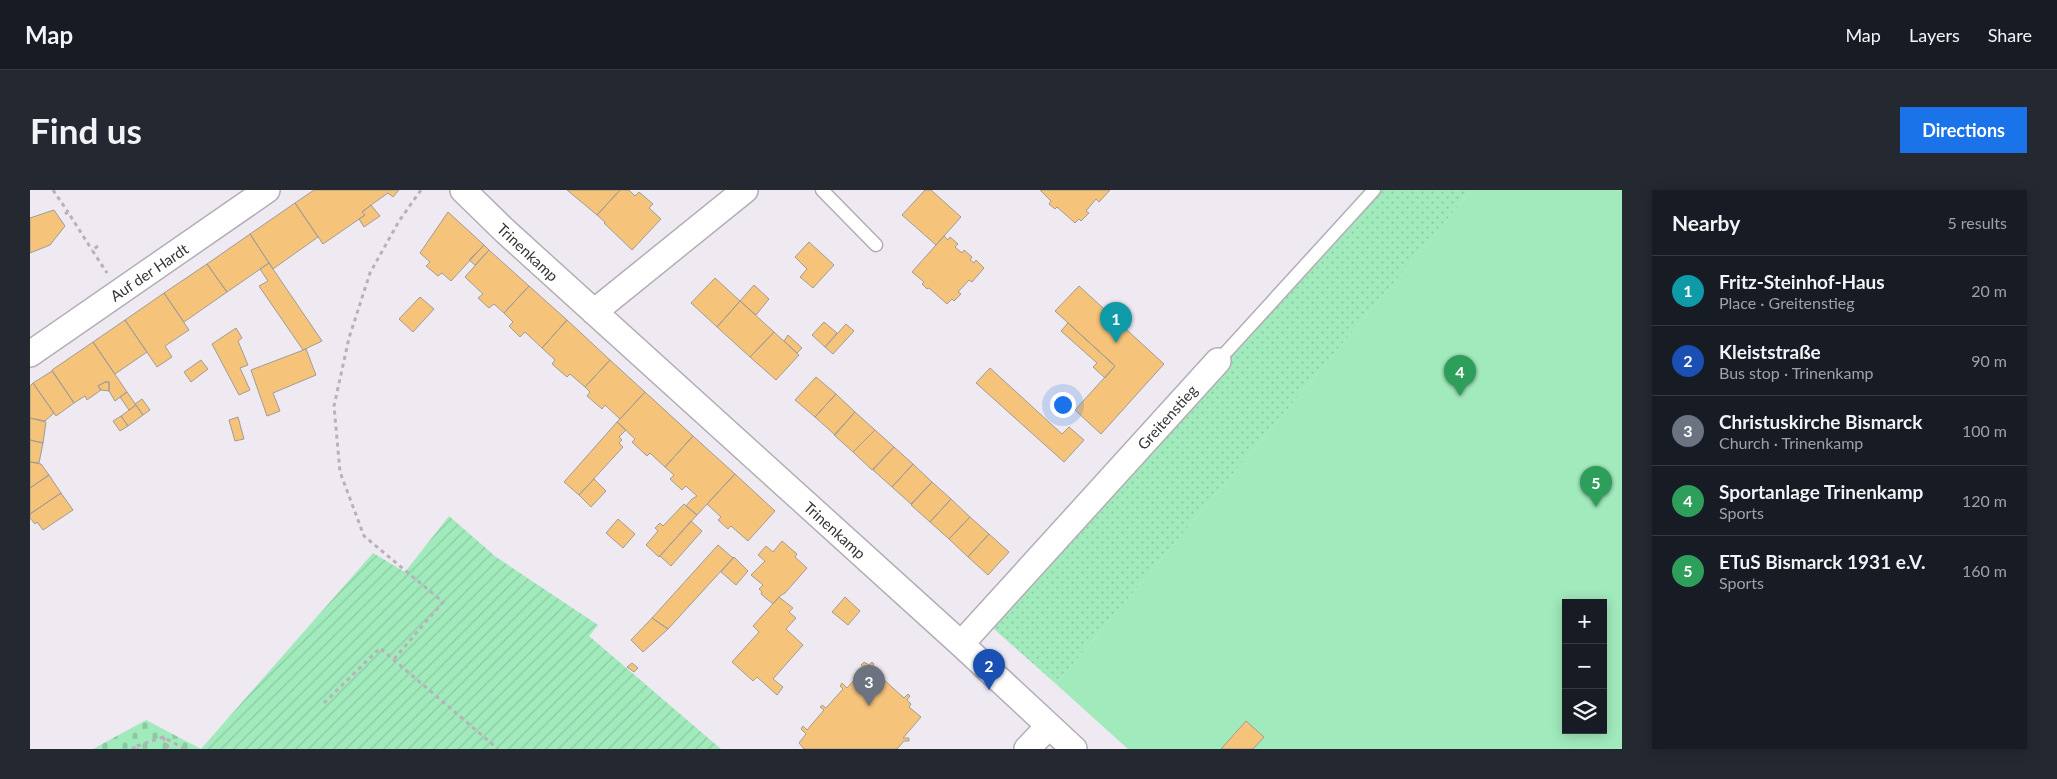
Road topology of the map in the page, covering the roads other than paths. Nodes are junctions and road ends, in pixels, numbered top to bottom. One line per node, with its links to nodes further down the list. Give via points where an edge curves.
1 (267, 190): 8 (street, Auf der Hardt)
2 (463, 190): 7 (street, Trinenkamp)
3 (745, 190): 7 (street)
4 (822, 190): 6 (lane)
5 (1374, 190): 9 (lane, Greitenstieg)
6 (876, 245)
7 (594, 312): 10 (street, Trinenkamp)
8 (30, 354)
9 (1218, 361): 10 (street, Greitenstieg)
10 (961, 644): 11 (street, Trinenkamp)
11 (1049, 726): 12 (street); 13 (street, Trinenkamp)
12 (1027, 749)
13 (1074, 749)

